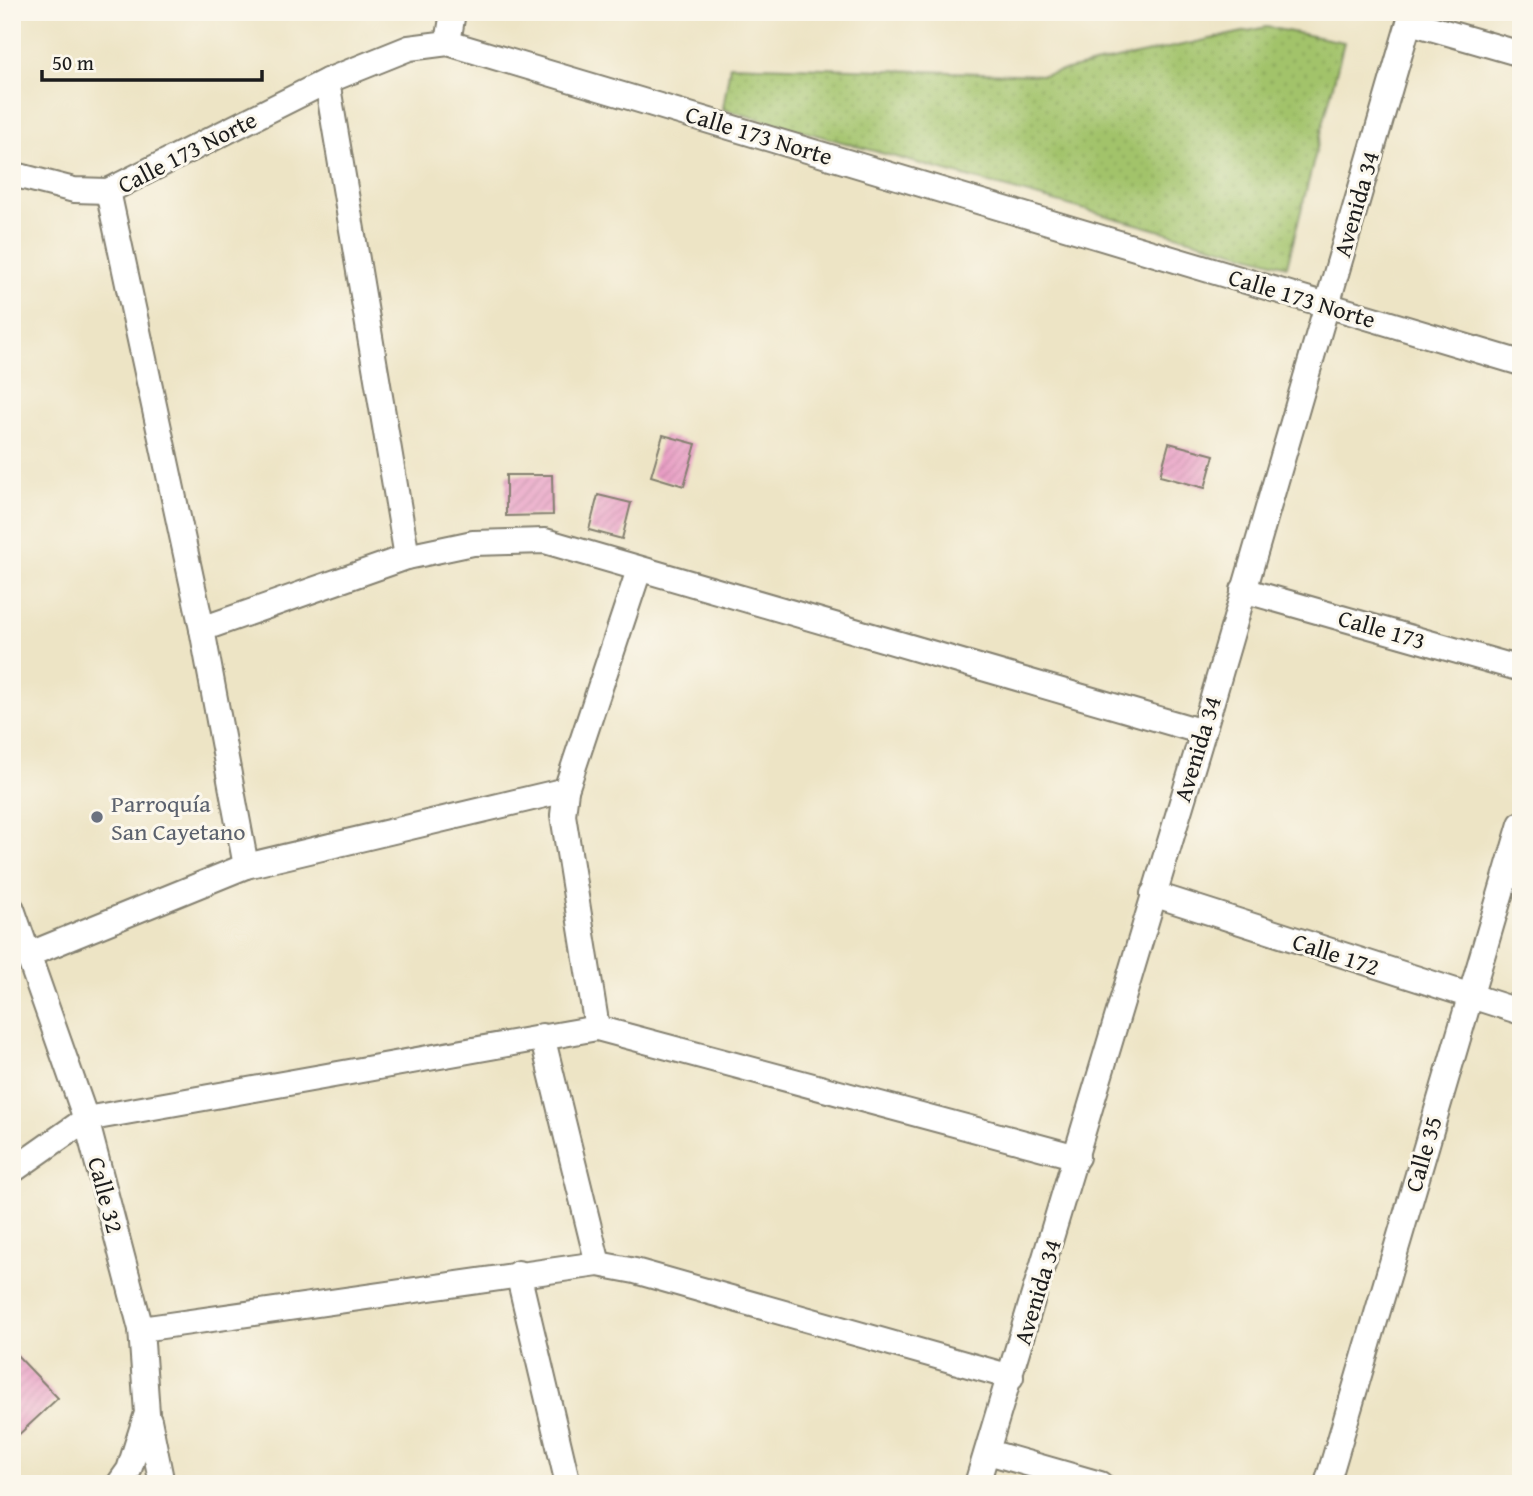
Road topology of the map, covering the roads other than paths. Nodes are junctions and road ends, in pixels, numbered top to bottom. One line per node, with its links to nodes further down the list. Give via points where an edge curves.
1 (453, 12): 3 (street)
2 (1411, 17): 4 (street); 8 (street, Avenida 34)
3 (448, 43): 5 (street, Calle 173 Norte, via 409,48); 8 (street, Calle 173 Norte)
4 (1521, 54)
5 (327, 81): 7 (street, Calle 173 Norte); 10 (street)
6 (12, 174): 7 (street, Calle 173 Norte, via 74,190)
7 (108, 191): 13 (street)
8 (1327, 305): 9 (street, Calle 173 Norte); 12 (street, Avenida 34)
9 (1521, 363)
10 (407, 557): 11 (street, via 473,543 545,541); 13 (street)
11 (639, 570): 15 (street); 16 (street)
12 (1243, 590): 14 (street, Calle 173); 15 (street, Avenida 34)
13 (202, 629): 18 (street)
14 (1521, 669)
15 (1203, 733): 19 (street, Avenida 34)
16 (566, 790): 18 (street); 24 (street, via 563,815)
17 (1521, 824): 22 (street, Calle 35)
18 (246, 866): 21 (street)
19 (1153, 894): 22 (street, Calle 172); 27 (street, Avenida 34)
20 (12, 909): 21 (street, Calle 32)
21 (30, 954): 26 (street, Calle 32)
22 (1469, 998): 23 (street, Calle 172); 40 (street, Calle 35)
23 (1521, 1012)
24 (597, 1028): 25 (street); 27 (street)
25 (542, 1036): 26 (street); 29 (street)
26 (86, 1118): 28 (street); 31 (street, Calle 32)
27 (1077, 1157): 32 (street, Avenida 34)
28 (12, 1171)
29 (598, 1264): 30 (street); 32 (street)
30 (518, 1273): 31 (street); 37 (street)
31 (141, 1329): 33 (street, Calle 32)
32 (1011, 1377): 34 (street, Avenida 34)
33 (148, 1413): 35 (street, Calle 32, via 129,1470); 36 (street)
34 (988, 1452): 38 (street, Avenida 34); 39 (street)
35 (118, 1484)
36 (162, 1484)
37 (568, 1484)
38 (978, 1484)
39 (1100, 1484)
40 (1327, 1484)

